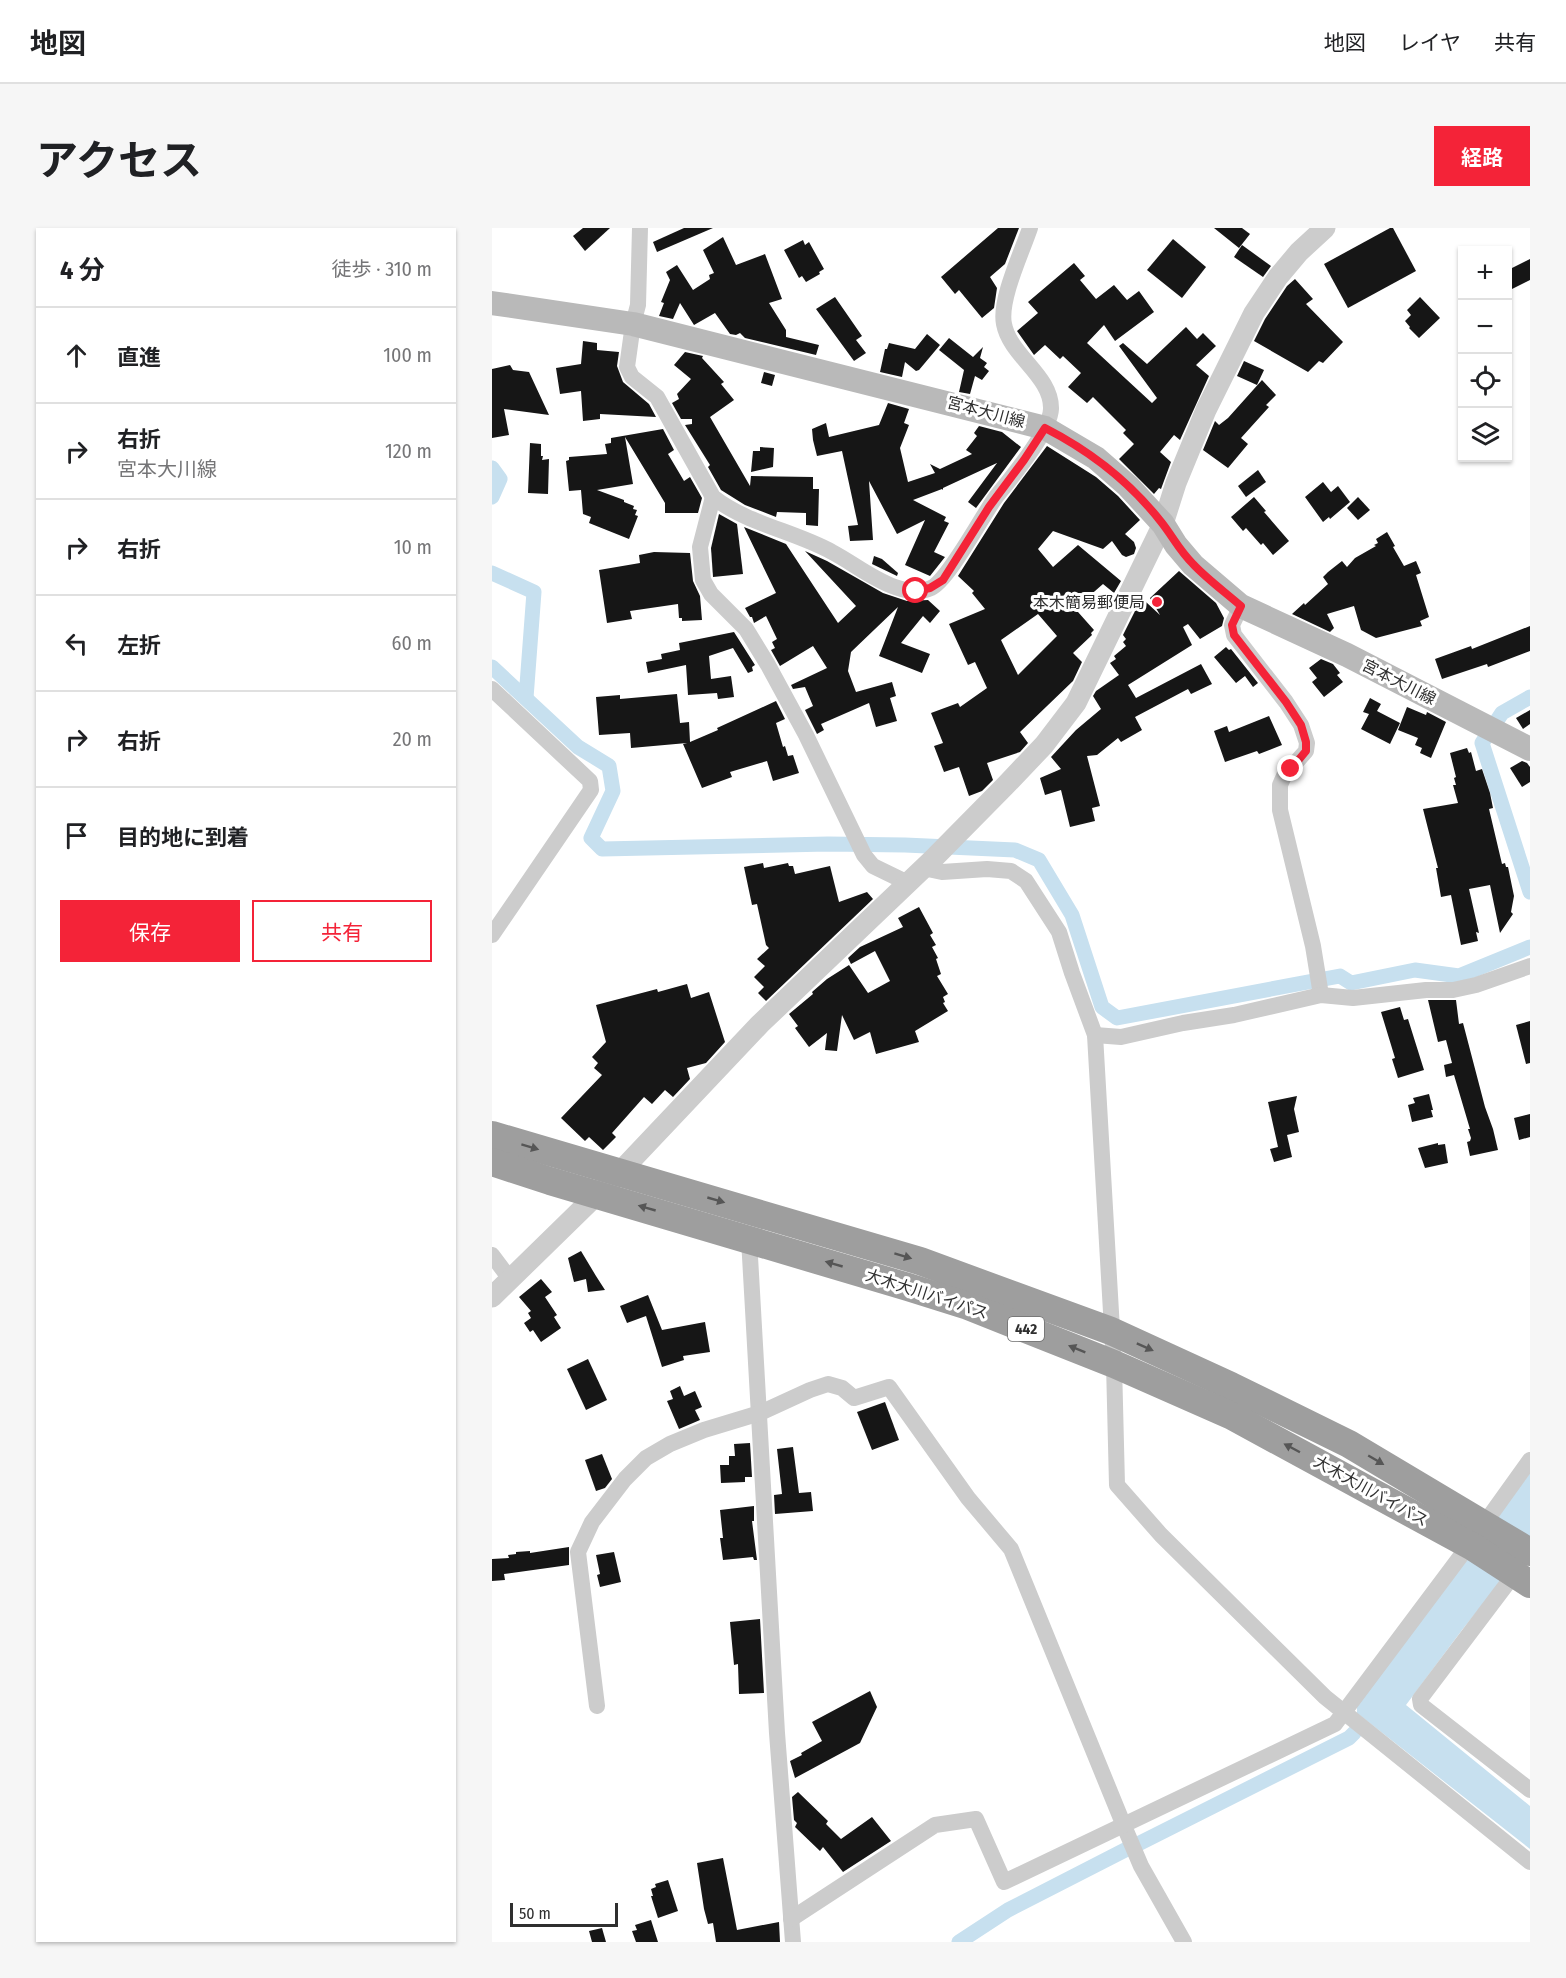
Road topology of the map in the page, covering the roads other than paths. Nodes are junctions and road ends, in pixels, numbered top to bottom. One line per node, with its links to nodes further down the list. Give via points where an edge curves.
1 (640, 228): 5 (street, via 638,305)
2 (1030, 228): 6 (street, via 1005,302 1004,322 1009,340 1051,399)
3 (1325, 228): 8 (street, via 1278,277 1254,313 1206,410)
4 (492, 303): 5 (main road, 宮本大川線)
5 (633, 324): 6 (main road, 宮本大川線); 7 (street, via 627,367 632,377 657,397)
6 (1045, 428): 7 (street, via 943,580 916,591 873,578 833,552 728,509); 8 (main road, 宮本大川線, via 1096,458)
7 (713, 497): 12 (street, via 700,547 703,580 711,594 746,629 768,665 864,855 873,866)
8 (1163, 524): 9 (main road, 宮本大川線, via 1193,565); 12 (street, via 1071,710 1044,745)
9 (1241, 606): 11 (main road, 宮本大川線, via 1347,655); 15 (street, via 1232,625 1234,635 1305,733 1306,751 1280,785 1280,810)
10 (492, 689): 13 (street, via 590,781 591,790)
11 (1530, 749)
12 (921, 870): 16 (street, via 987,868 1011,871 1026,881 1059,932); 19 (street, via 760,1024)
13 (492, 935)
14 (1530, 966): 15 (street, via 1453,990 1353,998)
15 (1319, 983): 16 (street, via 1234,1015 1121,1037)
16 (1095, 1035): 25 (street)
17 (493, 1144): 18 (highway, 大木大川バイパス / 442)
18 (557, 1169): 19 (highway, 大木大川バイパス / 442); 20 (highway, 大木大川バイパス / 442)
19 (620, 1172): 20 (street); 25 (highway, 大木大川バイパス / 442, one-way to 25, via 920,1261)
20 (596, 1194): 21 (highway, 大木大川バイパス / 442, one-way to 20); 23 (street)
21 (749, 1239): 26 (highway, 大木大川バイパス / 442, one-way to 21, via 969,1306); 27 (street)
22 (492, 1256): 23 (street)
23 (510, 1279): 24 (street)
24 (492, 1297)
25 (1111, 1331): 26 (street); 29 (highway, 大木大川バイパス / 442, one-way to 29, via 1349,1444)
26 (1114, 1364): 29 (highway, 大木大川バイパス / 442, one-way to 26, via 1232,1416); 32 (street, via 1117,1485 1161,1535)
27 (760, 1413): 31 (street, via 704,1430 646,1458 592,1522 578,1551); 34 (street, via 828,1384 842,1388 854,1398 889,1387 968,1498 1011,1549); 36 (street)
28 (1530, 1460): 29 (street)
29 (1479, 1536): 30 (highway, 大木大川バイパス / 442); 32 (street)
30 (1524, 1564): 33 (street, via 1420,1699 1421,1705)
31 (597, 1706)
32 (1343, 1713): 34 (street, via 1335,1724); 35 (street)
33 (1530, 1790)
34 (1124, 1826): 36 (street, via 1004,1882 976,1819 935,1825); 38 (street, via 1141,1866)
35 (1530, 1862)
36 (791, 1919): 37 (street)
37 (793, 1942)
38 (1184, 1942)

